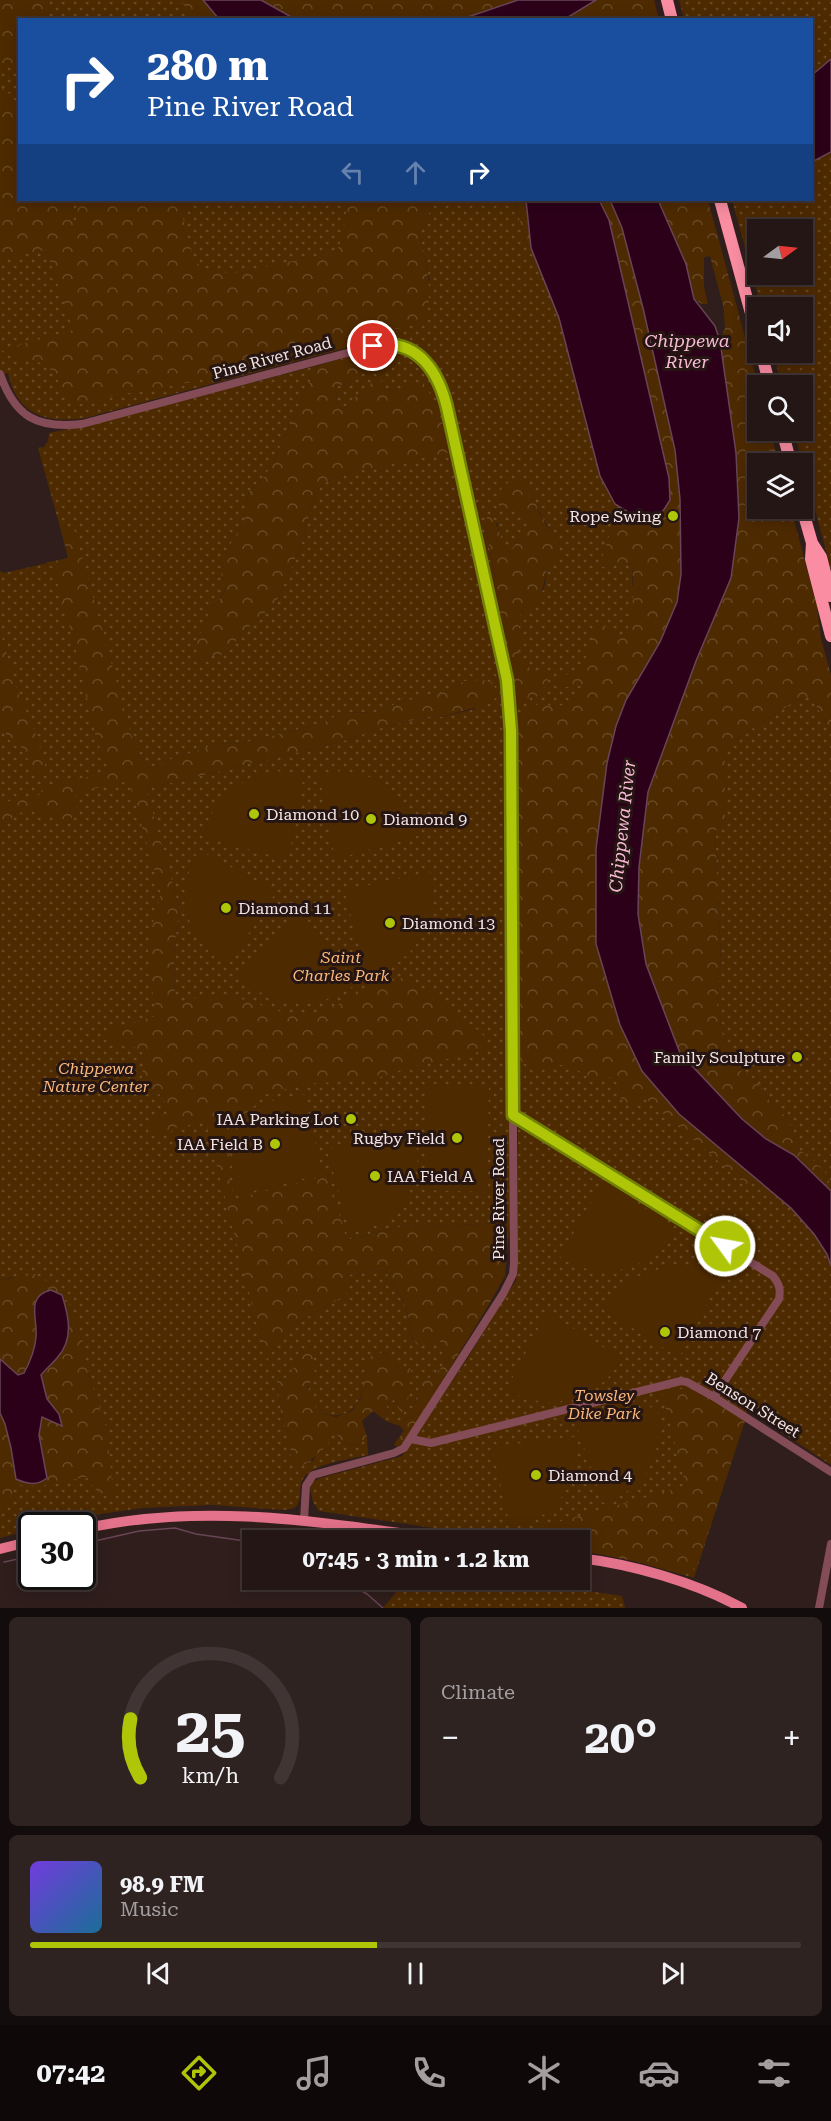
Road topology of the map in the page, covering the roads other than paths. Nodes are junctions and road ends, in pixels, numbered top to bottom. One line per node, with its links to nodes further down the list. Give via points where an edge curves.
1 (667, 0): 2 (highway)
2 (672, 18)
3 (720, 201): 4 (highway)
4 (747, 299)
5 (0, 374): 10 (street, Pine River Road, via 19,411 41,423 57,426 82,424 381,345 405,349 433,370 445,398 510,696)
6 (805, 519): 7 (highway)
7 (812, 543): 8 (highway, via 821,557); 9 (highway, via 811,559)
8 (831, 596)
9 (831, 636)
10 (513, 1115): 11 (street, via 778,1283 779,1299); 12 (street, Pine River Road, via 513,1274)
11 (714, 1397): 12 (street, Benson Street, via 681,1382 439,1442); 13 (street, Benson Street)
12 (411, 1439): 14 (street, Pine River Road, via 394,1453 313,1475 306,1486)
13 (831, 1472)
14 (304, 1520): 15 (main road, via 191,1515); 16 (main road)
15 (96, 1527)
16 (376, 1530)
17 (18, 1544): 19 (main road)
18 (831, 1544): 22 (street)
19 (0, 1549)
20 (590, 1560): 21 (main road, via 649,1572)
21 (742, 1608)
22 (819, 1608)

